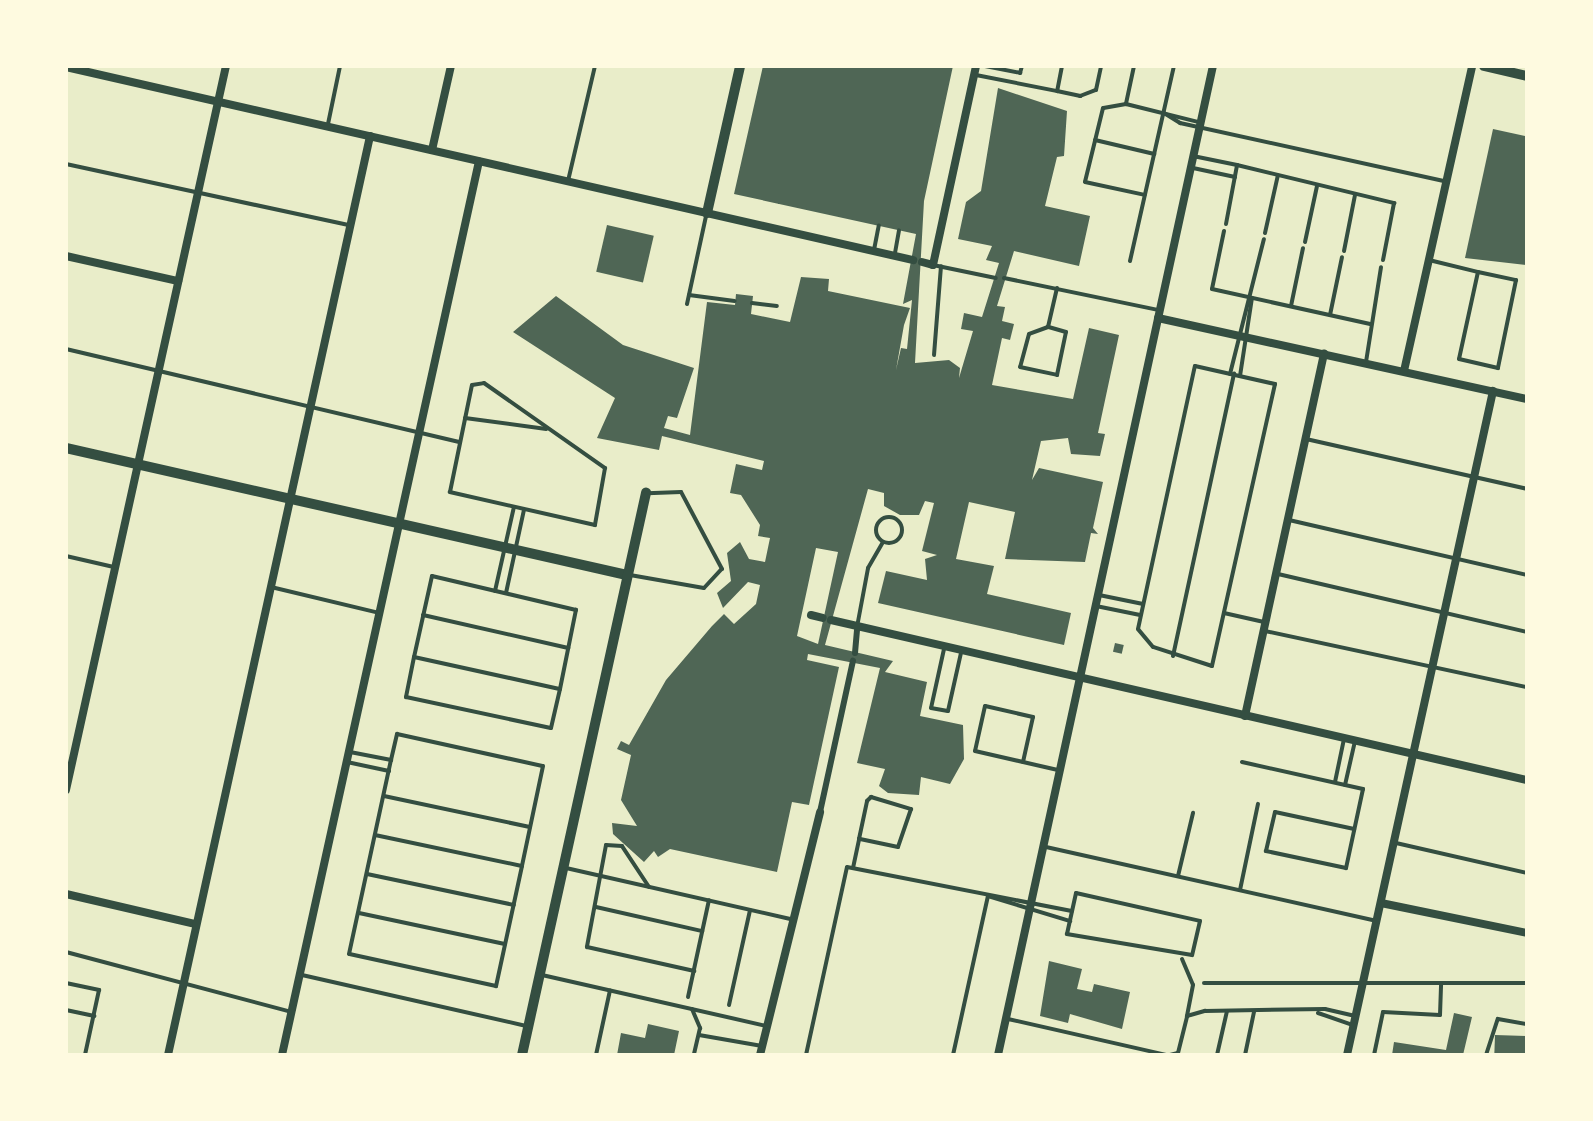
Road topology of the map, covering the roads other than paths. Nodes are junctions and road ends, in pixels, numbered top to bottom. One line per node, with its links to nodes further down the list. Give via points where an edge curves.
1 (226, 66): 19 (street)
2 (340, 66): 23 (lane)
3 (451, 66): 26 (street)
4 (595, 66): 35 (lane)
5 (740, 66): 41 (street)
6 (985, 66): 7 (lane, via 1020,73)
7 (1022, 66)
8 (1062, 66): 18 (lane)
9 (1101, 66): 18 (lane, via 1089,94)
10 (1134, 66): 20 (lane)
11 (1174, 66): 21 (lane)
12 (1213, 66): 22 (street)
13 (1472, 66): 36 (street)
14 (1484, 66): 17 (street)
15 (66, 67): 19 (street)
16 (975, 70): 18 (lane); 55 (street)
17 (1527, 76)
18 (1057, 91)
19 (218, 102): 23 (street); 38 (street)
20 (1126, 104): 21 (lane); 25 (lane, via 1103,108)
21 (1164, 113): 22 (lane); 22 (lane); 27 (lane)
22 (1200, 124): 28 (street); 36 (lane)
23 (328, 127): 24 (street)
24 (370, 136): 26 (street); 44 (street)
25 (1095, 140): 27 (lane); 40 (lane, via 1085,182)
26 (432, 150): 29 (street)
27 (1154, 154): 40 (lane)
28 (1193, 156): 31 (lane); 32 (street)
29 (479, 161): 35 (street); 87 (street)
30 (66, 164): 38 (lane)
31 (1237, 165): 33 (lane); 34 (lane)
32 (1191, 167): 34 (lane); 69 (street)
33 (1278, 175): 37 (lane); 47 (lane)
34 (1235, 177): 42 (lane)
35 (568, 181): 41 (street)
36 (1446, 181): 53 (street)
37 (1317, 185): 39 (lane); 68 (lane)
38 (198, 194): 44 (lane); 60 (street)
39 (1355, 194): 52 (lane, via 1394,203); 70 (lane)
40 (1145, 195): 54 (lane)
41 (707, 213): 49 (street); 62 (lane)
42 (1226, 224)
43 (879, 225): 49 (lane)
44 (349, 226): 84 (street)
45 (899, 230): 51 (lane)
46 (1224, 231): 63 (lane, via 1212,289)
47 (1265, 233)
48 (1264, 239): 63 (lane)
49 (874, 251): 51 (street)
50 (66, 256): 60 (street)
51 (894, 256): 55 (street)
52 (1383, 260)
53 (1429, 260): 57 (lane); 80 (street)
54 (1130, 261)
55 (937, 266): 58 (lane); 77 (lane)
56 (1381, 267): 71 (lane)
57 (1478, 272): 57 (lane, via 1459,359 1498,368 1516,280)
58 (996, 278)
59 (1004, 278): 61 (lane)
60 (178, 281): 79 (street)
61 (1057, 288): 69 (lane); 72 (lane)
62 (689, 295): 64 (lane); 66 (lane)
63 (1252, 298): 68 (lane); 73 (lane); 74 (lane)
64 (735, 301)
65 (752, 303): 67 (lane)
66 (687, 304)
67 (777, 306)
68 (1291, 306): 70 (lane)
69 (1159, 314): 73 (street); 111 (street)
70 (1330, 315): 71 (lane)
71 (1370, 324): 78 (lane)
72 (1048, 327): 72 (lane, via 1066,332 1057,375 1020,367 1029,334)
73 (1238, 336): 74 (street); 81 (lane)
74 (1249, 338): 76 (street); 81 (lane)
75 (66, 349): 79 (lane)
76 (1324, 354): 78 (street); 88 (street)
77 (934, 355)
78 (1366, 363): 80 (street)
79 (159, 370): 84 (lane); 91 (street)
80 (1404, 371): 82 (street)
81 (1235, 375): 112 (lane, via 1195,366); 114 (lane, via 1275,384); 126 (lane)
82 (1493, 391): 83 (street); 92 (street)
83 (1527, 399)
84 (309, 404): 87 (lane); 95 (street)
85 (465, 418): 86 (lane); 86 (lane, via 475,382); 89 (lane)
86 (546, 429): 97 (lane, via 605,468 595,525)
87 (419, 430): 89 (lane); 99 (street)
88 (1306, 439): 92 (lane); 98 (street)
89 (459, 442): 96 (lane, via 450,492)
90 (66, 448): 91 (street)
91 (138, 465): 95 (street); 104 (street)
92 (1474, 477): 93 (lane); 103 (street)
93 (1527, 489)
94 (646, 493): 106 (street); 106 (lane, via 681,492 722,569 704,588)
95 (288, 499): 99 (street); 108 (street)
96 (514, 506): 97 (lane); 101 (lane)
97 (524, 509): 101 (lane)
98 (1289, 520): 103 (lane); 105 (street)
99 (399, 524): 101 (street); 116 (street)
100 (883, 542): 100 (lane, via 901,535 896,519 878,524); 121 (lane, via 868,568)
101 (510, 549): 106 (street); 109 (lane); 110 (lane)
102 (66, 556): 104 (lane)
103 (1456, 559): 107 (lane); 115 (street)
104 (115, 567): 146 (street)
105 (1278, 574): 115 (lane); 120 (street)
106 (627, 575): 158 (street)
107 (1527, 575)
108 (268, 587): 116 (lane); 180 (street)
109 (495, 591): 110 (lane); 117 (lane, via 432,576)
110 (506, 593): 123 (lane, via 576,610)
111 (1098, 595): 112 (lane); 113 (street)
112 (1143, 604): 119 (lane)
113 (1096, 606): 119 (lane); 129 (street)
114 (1224, 613): 120 (lane); 126 (lane, via 1212,666)
115 (1444, 613): 122 (lane); 128 (street)
116 (380, 614): 135 (street)
117 (423, 615): 123 (lane); 127 (lane)
118 (811, 615): 121 (street)
119 (1141, 615): 126 (lane, via 1138,629 1153,647)
120 (1266, 627): 128 (lane); 132 (street)
121 (857, 630): 124 (street); 149 (street)
122 (1527, 632)
123 (568, 648): 131 (lane)
124 (944, 649): 125 (street); 125 (lane, via 931,708 948,711)
125 (961, 653): 129 (street)
126 (1173, 656)
127 (414, 657): 131 (lane); 131 (lane, via 406,697 551,728)
128 (1432, 668): 130 (lane); 136 (street)
129 (1080, 680): 132 (street); 142 (street)
130 (1527, 687)
131 (560, 689)
132 (1245, 716): 133 (street)
133 (1344, 739): 134 (street); 144 (lane)
134 (1355, 741): 136 (street); 145 (lane)
135 (349, 752): 137 (lane); 138 (street)
136 (1413, 754): 143 (street); 155 (street)
137 (391, 760): 141 (lane); 151 (lane, via 397,734 543,766)
138 (347, 762): 141 (lane); 187 (street)
139 (1023, 762): 139 (lane, via 975,751 985,706 1033,717); 142 (lane)
140 (1242, 762): 144 (lane)
141 (389, 771): 147 (lane)
142 (1060, 771): 156 (street)
143 (1527, 780)
144 (1335, 782): 145 (lane)
145 (1345, 785): 152 (lane, via 1363,789)
146 (66, 790)
147 (383, 796): 151 (lane); 153 (lane)
148 (1258, 804): 165 (lane)
149 (820, 812): 177 (street)
150 (1193, 813): 162 (lane)
151 (530, 827): 157 (lane)
152 (1354, 829): 152 (lane, via 1346,868 1266,851 1275,812)
153 (375, 835): 157 (lane); 161 (lane)
154 (859, 839): 154 (lane, via 898,847 911,809 871,797); 159 (lane)
155 (1393, 843): 160 (lane); 170 (street)
156 (1043, 846): 162 (lane); 169 (street)
157 (522, 866): 171 (lane)
158 (563, 868): 163 (lane); 188 (street)
159 (853, 868): 167 (lane); 219 (lane, via 847,867)
160 (1527, 873)
161 (366, 874): 171 (lane); 176 (lane)
162 (1178, 876): 165 (lane)
163 (602, 877): 164 (lane); 164 (lane, via 604,849 615,843); 172 (lane)
164 (649, 887): 168 (lane)
165 (1240, 890): 179 (lane)
166 (66, 894): 180 (street)
167 (988, 896): 169 (lane); 175 (lane); 220 (lane)
168 (709, 900): 173 (lane); 181 (lane)
169 (1032, 901): 174 (lane); 175 (street)
170 (1381, 903): 179 (street); 182 (street)
171 (514, 905): 183 (lane)
172 (596, 907): 181 (lane); 186 (lane, via 587,947)
173 (750, 910): 177 (lane); 197 (lane)
174 (1072, 911): 178 (lane); 185 (lane, via 1076,893 1200,921 1192,955)
175 (1029, 912): 178 (lane); 206 (street)
176 (358, 913): 183 (lane); 183 (lane, via 349,954 496,986)
177 (790, 919): 210 (street)
178 (1070, 921): 185 (lane, via 1067,934)
179 (1377, 921): 193 (street)
180 (195, 924): 189 (street)
181 (702, 931): 186 (lane)
182 (1527, 933)
183 (505, 944)
184 (66, 952): 189 (lane)
185 (1182, 959): 205 (lane, via 1194,986)
186 (694, 971): 196 (lane)
187 (299, 974): 201 (street); 209 (lane)
188 (540, 974): 195 (lane); 209 (street)
189 (183, 980): 201 (lane); 214 (street)
190 (66, 983): 204 (lane, via 99,990)
191 (1204, 983): 193 (lane)
192 (1527, 983): 194 (lane)
193 (1362, 985): 194 (lane); 207 (street)
194 (1441, 985): 226 (lane, via 1440,1015 1383,1012)
195 (610, 990): 198 (lane); 217 (lane)
196 (688, 997)
197 (729, 1005)
198 (692, 1009): 210 (lane); 211 (lane)
199 (66, 1010): 204 (lane)
200 (1224, 1011): 202 (lane); 205 (lane); 223 (lane)
201 (291, 1012): 215 (street)
202 (1254, 1012): 203 (lane); 224 (lane)
203 (1318, 1013): 207 (lane); 207 (lane)
204 (94, 1016): 213 (lane)
205 (1187, 1016): 222 (lane, via 1178,1053)
206 (1006, 1019): 221 (street); 222 (lane)
207 (1354, 1020): 225 (street)
208 (1527, 1024): 227 (lane, via 1498,1019)
209 (528, 1026): 216 (street)
210 (766, 1026): 212 (street)
211 (699, 1035): 212 (lane); 218 (lane)
212 (761, 1051)
213 (85, 1055)
214 (168, 1055)
215 (282, 1055)
216 (522, 1055)
217 (596, 1055)
218 (694, 1055)
219 (806, 1055)
220 (953, 1055)
221 (998, 1055)
222 (1168, 1055)
223 (1217, 1055)
224 (1245, 1055)
225 (1347, 1055)
226 (1374, 1055)
227 (1486, 1055)

